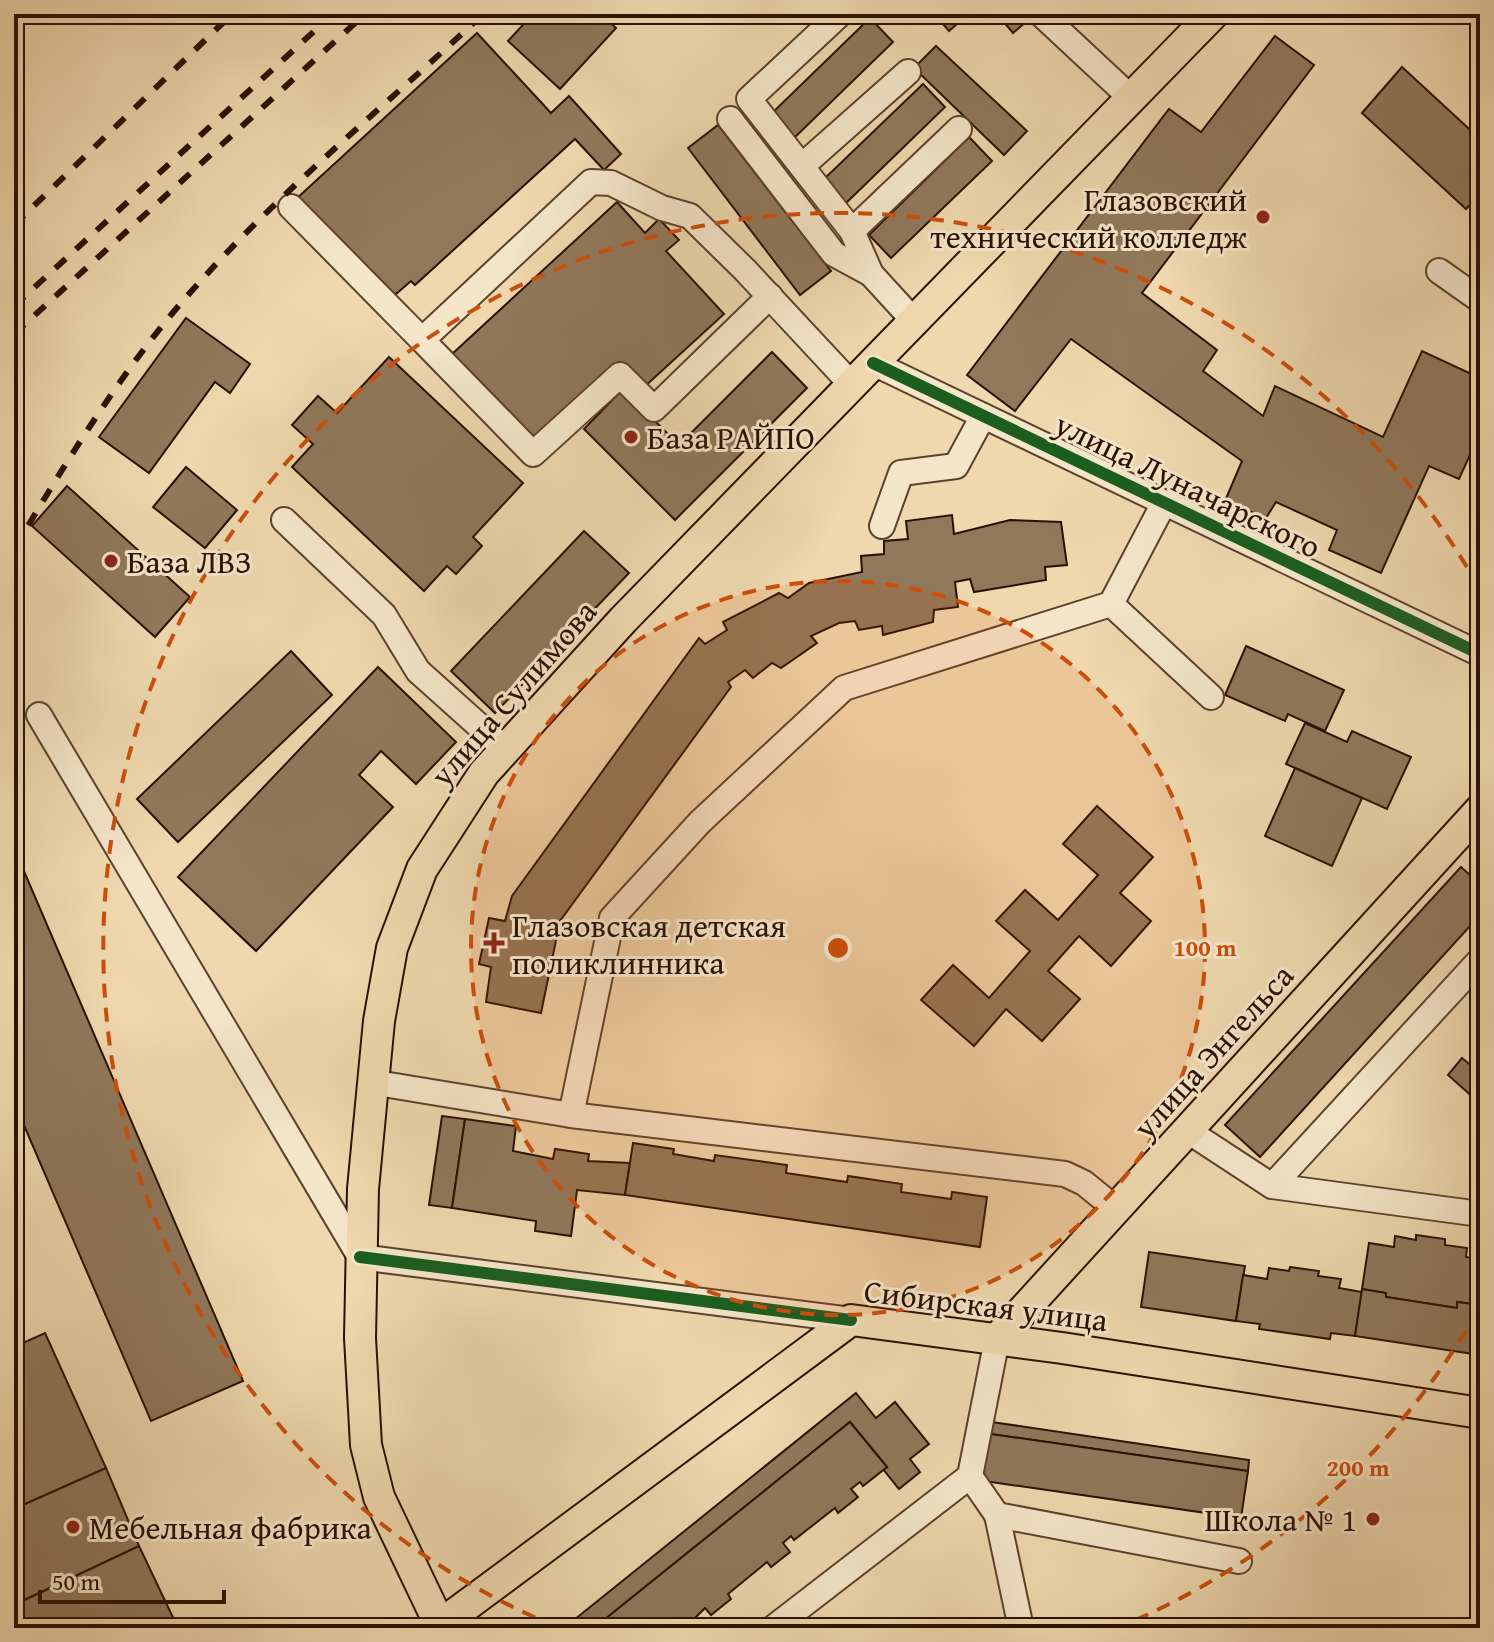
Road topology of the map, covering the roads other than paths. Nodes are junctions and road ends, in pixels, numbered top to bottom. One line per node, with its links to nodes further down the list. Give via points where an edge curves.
1 (840, 14): 8 (street, via 749,99)
2 (1041, 14): 5 (street)
3 (1213, 14): 5 (main road, улица Сулимова)
4 (908, 72): 8 (street)
5 (1131, 98): 15 (main road, улица Сулимова)
6 (730, 119): 12 (street, via 834,254)
7 (959, 129): 10 (street)
8 (802, 166): 10 (street)
9 (291, 207): 16 (street)
10 (852, 231): 12 (street)
11 (1439, 271): 14 (street)
12 (871, 274): 15 (street)
13 (770, 296): 16 (street, via 690,216 611,183 591,182); 16 (street, via 654,409 620,375 533,454); 18 (street)
14 (1480, 300)
15 (914, 321): 17 (main road, улица Сулимова)
16 (422, 340)
17 (873, 363): 18 (main road, улица Сулимова); 19 (street, улица Луначарского)
18 (852, 385): 27 (main road, улица Сулимова)
19 (983, 416): 20 (street, улица Луначарского); 22 (street, via 956,466 901,473)
20 (1164, 503): 23 (street); 24 (street, улица Луначарского)
21 (284, 520): 27 (street, via 384,615 418,671)
22 (882, 526)
23 (1111, 604): 25 (street); 31 (street, via 844,688 700,822 612,918)
24 (1480, 654)
25 (1211, 697)
26 (39, 715): 36 (street)
27 (505, 749): 30 (main road, улица Сулимова, via 448,824 422,869 392,948)
28 (1478, 816): 32 (main road, улица Энгельса)
29 (1480, 960): 33 (street)
30 (371, 1082): 31 (street); 36 (main road, улица Сулимова)
31 (571, 1115): 34 (street, via 1065,1174)
32 (1188, 1131): 33 (street); 34 (main road, улица Энгельса)
33 (1272, 1186): 35 (street)
34 (1116, 1209): 38 (main road, улица Энгельса)
35 (1480, 1214)
36 (360, 1257): 37 (street); 43 (main road, улица Сулимова, via 366,1445 379,1497)
37 (851, 1320): 38 (main road, Сибирская улица); 43 (main road, Сибирская улица)
38 (997, 1339): 39 (main road, Сибирская улица); 40 (street)
39 (1480, 1413)
40 (970, 1476): 41 (street); 44 (street)
41 (997, 1515): 42 (street); 45 (street)
42 (1239, 1561)
43 (439, 1627)
44 (773, 1628)
45 (1021, 1628)

